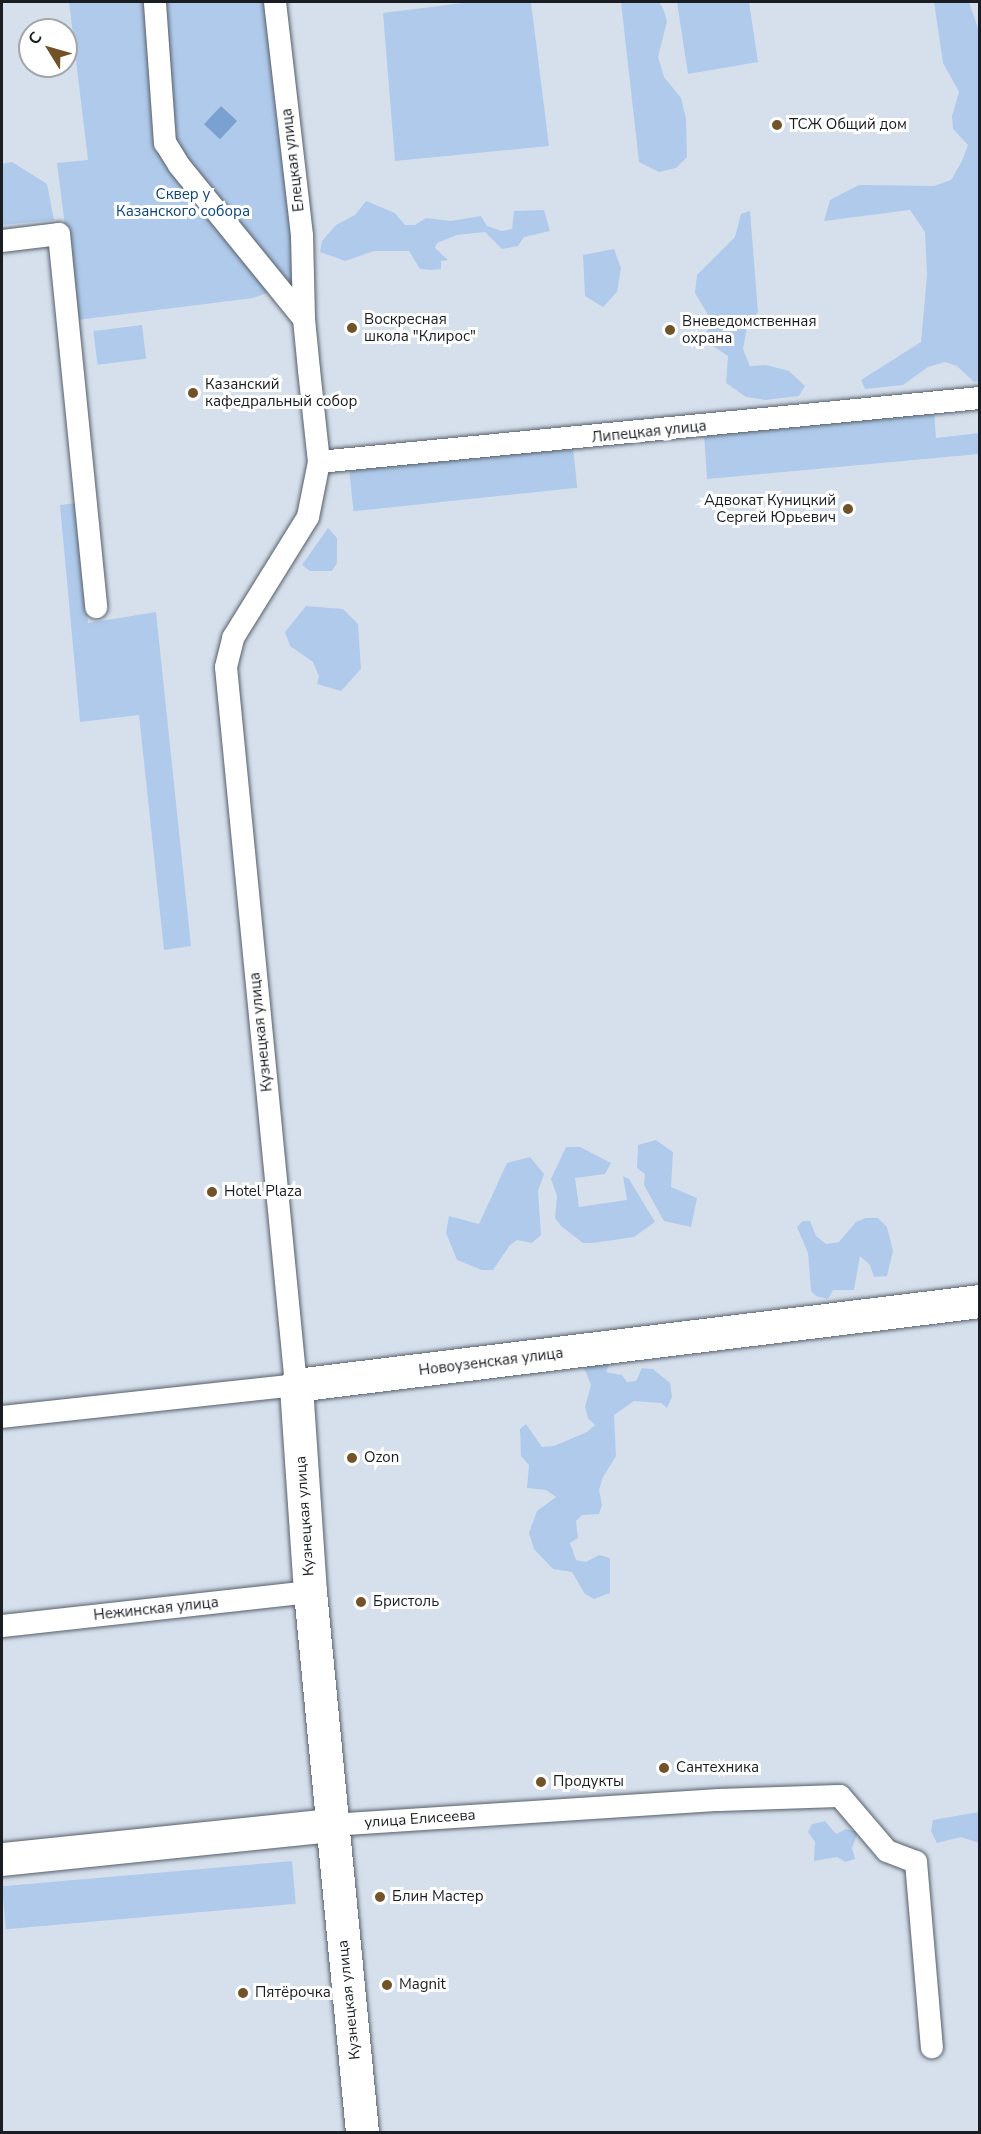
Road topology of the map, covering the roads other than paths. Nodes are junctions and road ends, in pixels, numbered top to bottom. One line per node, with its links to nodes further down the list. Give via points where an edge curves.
1 (155, 2): 4 (street, via 165,143)
2 (275, 2): 4 (street, Елецкая улица, via 302,236)
3 (2, 241): 7 (street, via 59,234)
4 (304, 319): 6 (street, Кузнецкая улица)
5 (980, 398): 6 (street, Липецкая улица)
6 (318, 462): 9 (street, Кузнецкая улица, via 308,518 233,638 226,668)
7 (96, 607)
8 (980, 1301): 9 (street, Новоузенская улица)
9 (296, 1384): 10 (street, Новоузенская улица); 11 (street, Кузнецкая улица)
10 (2, 1417)
11 (310, 1592): 12 (street, Нежинская улица); 13 (street, Кузнецкая улица)
12 (2, 1626)
13 (331, 1824): 14 (street, улица Елисеева); 15 (street, улица Елисеева, via 840,1796 887,1851 916,1862); 16 (street, Кузнецкая улица)
14 (2, 1859)
15 (932, 2047)
16 (363, 2133)

